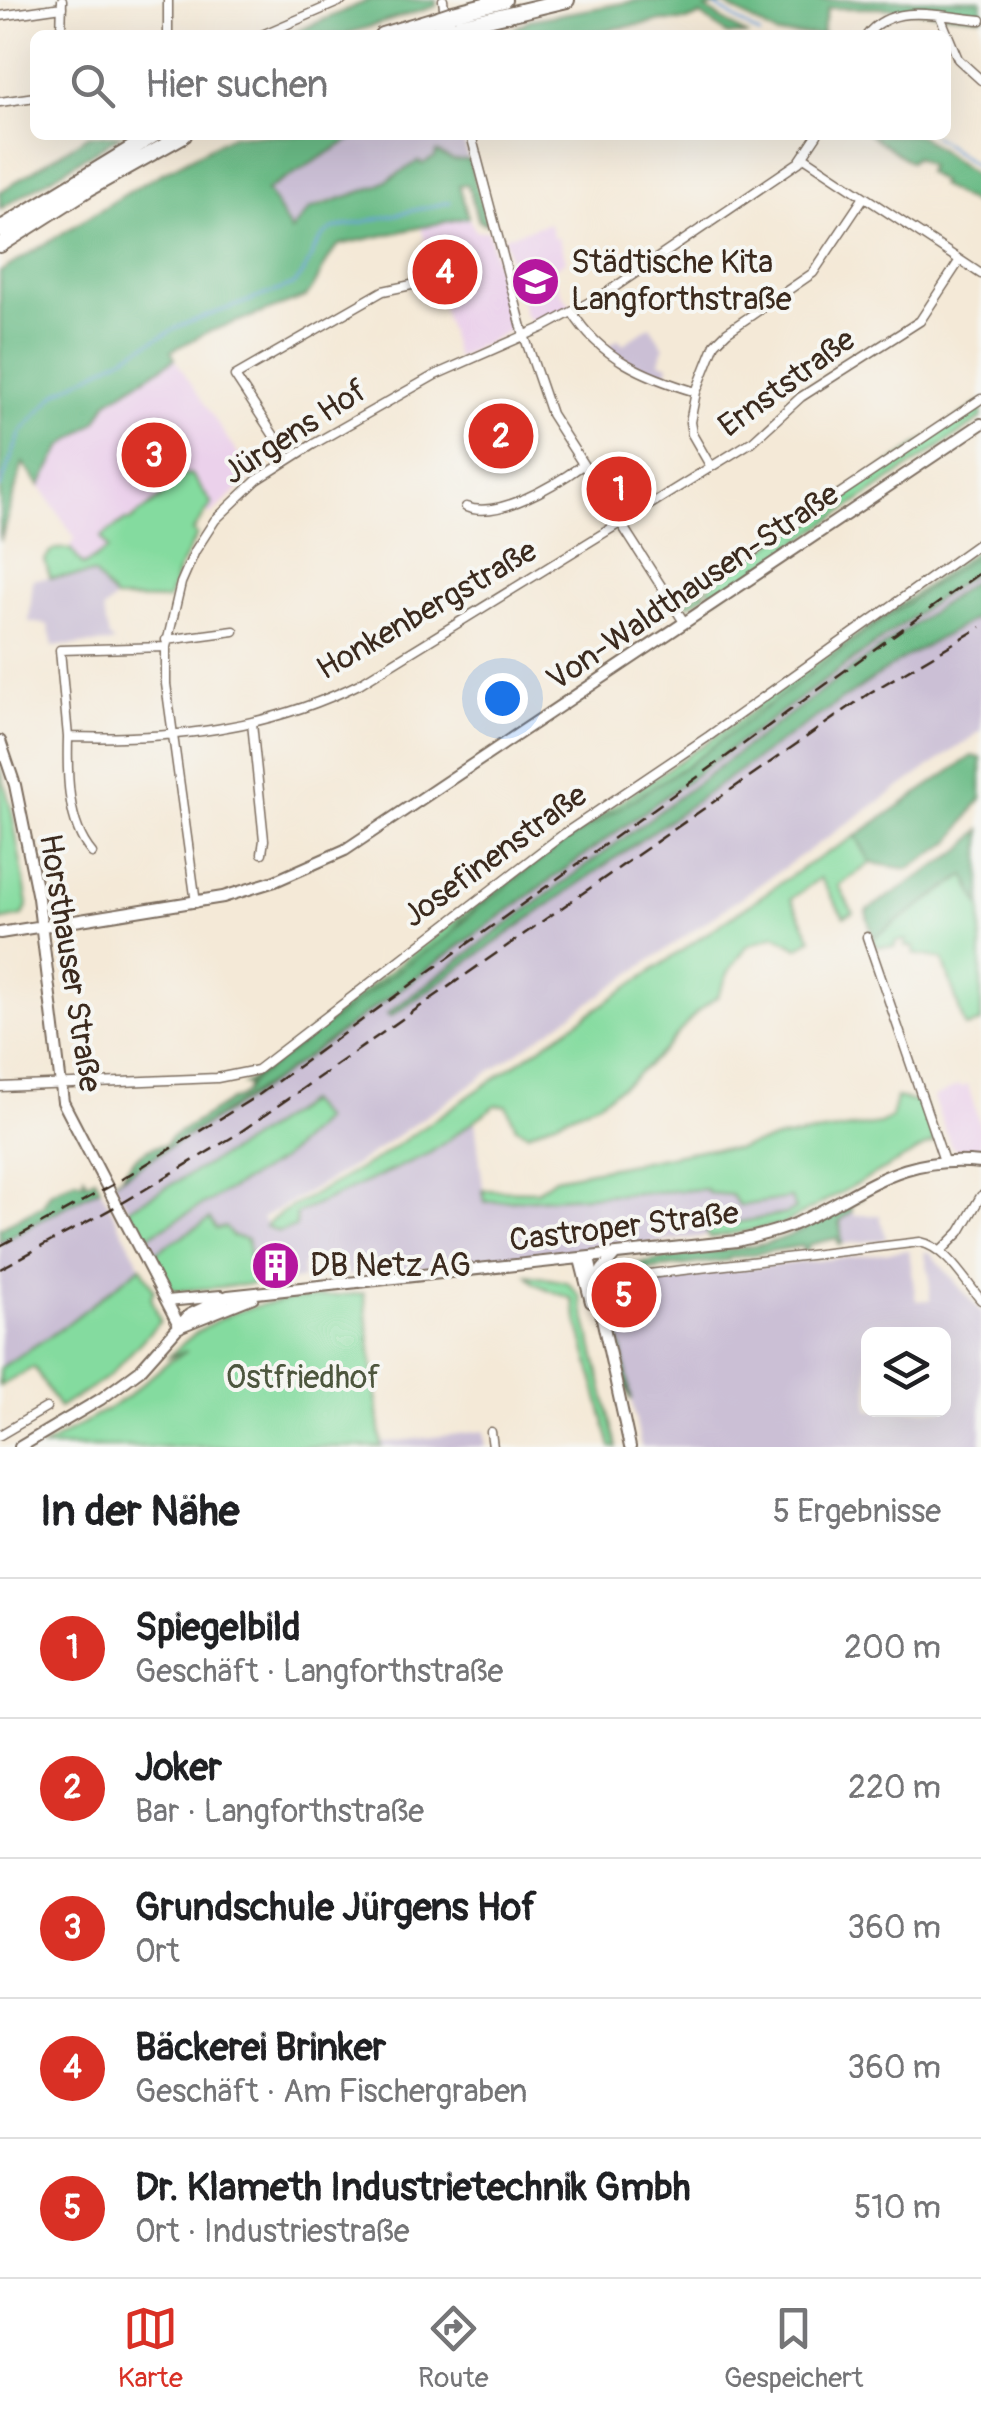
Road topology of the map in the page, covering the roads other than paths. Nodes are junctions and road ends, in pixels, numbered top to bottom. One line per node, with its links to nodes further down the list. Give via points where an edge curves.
1 (168, 0): 12 (street)
2 (343, 0): 13 (street)
3 (444, 0): 10 (street)
4 (504, 0): 10 (highway)
5 (567, 0): 10 (highway)
6 (62, 4): 7 (street); 11 (street)
7 (0, 16)
8 (940, 16): 9 (street); 14 (street, via 896,14); 15 (street)
9 (981, 20)
10 (443, 27)
11 (61, 30)
12 (168, 30)
13 (274, 30)
14 (871, 30)
15 (946, 30)
16 (951, 42): 17 (street)
17 (981, 80)
18 (30, 98): 19 (street)
19 (0, 102)
20 (146, 140): 26 (highway)
21 (175, 140): 27 (highway)
22 (473, 140): 36 (street)
23 (813, 140): 24 (street)
24 (804, 158): 25 (street); 35 (street, Jürgens Hof)
25 (864, 197): 32 (street); 37 (street, via 813,273 720,338)
26 (42, 202): 28 (highway, via 23,204); 29 (highway)
27 (41, 218): 30 (highway); 31 (highway, via 40,227)
28 (0, 220)
29 (0, 228)
30 (0, 246)
31 (0, 253)
32 (960, 260): 33 (street); 42 (street, Ernststraße, via 915,325 802,397 762,435)
33 (981, 274)
34 (435, 280): 40 (street, via 383,291 234,376)
35 (572, 312): 36 (street, Jürgens Hof); 37 (street, via 610,354)
36 (524, 335): 40 (street, Jürgens Hof, via 396,395); 41 (street, via 550,414)
37 (696, 392): 42 (street, via 690,428)
38 (981, 399): 46 (street, Von-Waldthausen-Straße)
39 (981, 424): 47 (main road, Von-Waldthausen-Straße)
40 (288, 459): 49 (street, Jürgens Hof, via 243,491 205,535 180,582)
41 (582, 466): 43 (street, via 526,498); 44 (street)
42 (711, 467): 44 (street, Ernststraße)
43 (466, 508)
44 (620, 524): 46 (street); 50 (street, Honkenbergstraße, via 359,684)
45 (981, 542): 60 (street, Josefinenstraße, via 565,833 257,1070 218,1078)
46 (673, 605): 47 (street)
47 (684, 622): 56 (main road, Von-Waldthausen-Straße, via 360,842 274,881)
48 (234, 631): 49 (street)
49 (166, 643): 51 (street, Jürgens Hof); 52 (street, via 60,650)
50 (252, 723): 51 (street, Honkenbergstraße); 55 (street)
51 (174, 736): 52 (street, Honkenbergstraße); 56 (street, Jürgens Hof)
52 (68, 737): 54 (street, via 67,777 82,841)
53 (0, 741): 57 (main road, Horsthauser Straße, via 16,785)
54 (92, 853)
55 (262, 853)
56 (196, 903): 57 (main road, Von-Waldthausen-Straße)
57 (42, 926): 58 (main road, Von-Waldthausen-Straße); 60 (main road, Horsthauser Straße)
58 (0, 933)
59 (868, 937): 62 (street)
60 (59, 1085): 61 (street, Josefinenstraße); 73 (main road, Horsthauser Straße)
61 (0, 1087)
62 (944, 1160): 63 (main road, Castroper Straße); 66 (main road, Castroper Straße, via 901,1168 765,1234)
63 (981, 1163)
64 (981, 1196): 65 (street)
65 (940, 1252): 68 (street, via 920,1242); 72 (street)
66 (614, 1255): 67 (main road, Castroper Straße); 69 (main road)
67 (584, 1259): 69 (main road); 70 (main road, Castroper Straße); 74 (main road)
68 (632, 1276)
69 (594, 1290): 74 (main road)
70 (259, 1294): 71 (main road, Castroper Straße); 75 (main road, Castroper Straße)
71 (228, 1296): 73 (main road); 75 (main road, Castroper Straße, via 195,1310)
72 (981, 1300)
73 (167, 1301): 75 (main road, Horsthauser Straße)
74 (598, 1313): 81 (main road)
75 (180, 1327): 79 (main road, via 140,1370)
76 (46, 1408): 78 (street)
77 (491, 1432): 80 (street)
78 (0, 1435)
79 (20, 1447)
80 (493, 1447)
81 (630, 1447)

